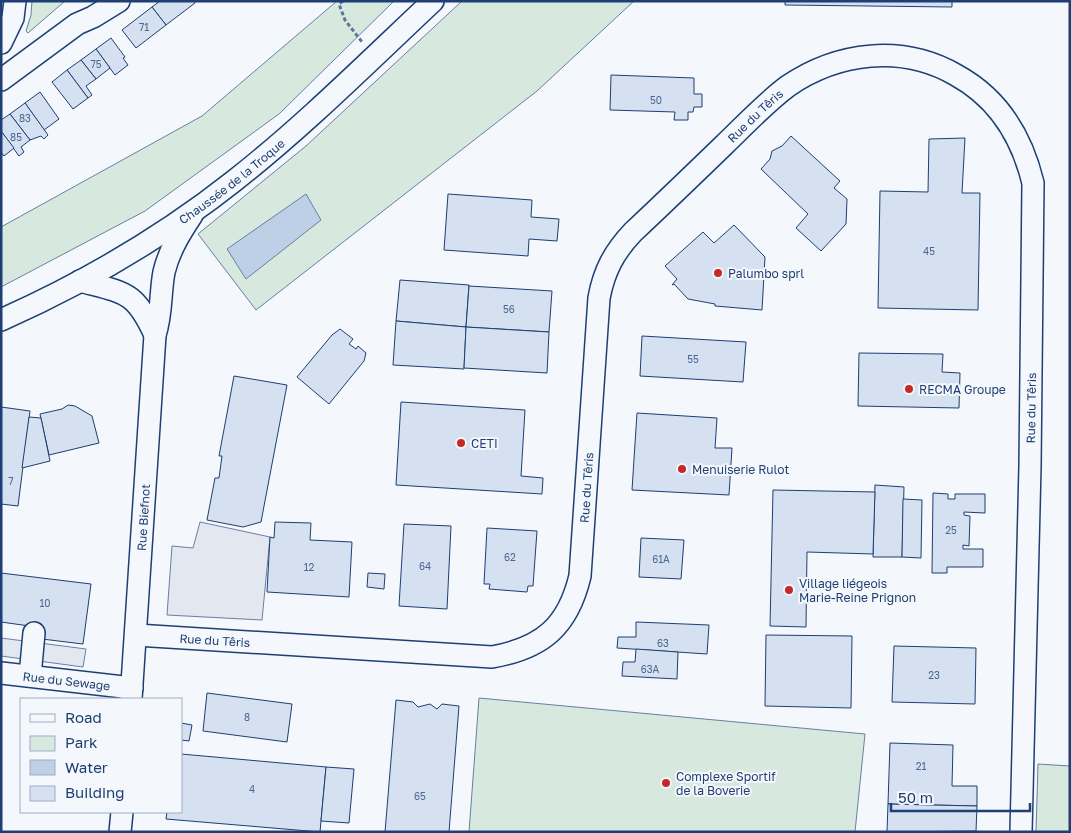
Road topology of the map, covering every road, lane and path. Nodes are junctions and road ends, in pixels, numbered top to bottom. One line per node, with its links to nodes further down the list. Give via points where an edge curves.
1 (15, 1): 7 (street)
2 (90, 1): 6 (street)
3 (118, 1): 6 (street, via 93,18)
4 (343, 1): 8 (path, via 339,4 345,20)
5 (433, 1): 8 (street, Chaussée de la Troque)
6 (77, 24): 9 (street)
7 (5, 38)
8 (374, 57): 10 (street, Chaussée de la Troque, via 295,130)
9 (1, 80)
10 (195, 210): 11 (street, Chaussée de la Troque); 13 (street, Rue Biefnot, via 178,237 167,264 160,322)
11 (80, 281): 12 (street, Chaussée de la Troque); 13 (street, Rue Biefnot, via 126,295 141,306)
12 (1, 320)
13 (155, 335): 15 (street, Rue Biefnot)
14 (34, 633): 17 (street)
15 (136, 635): 18 (street, Rue Biefnot); 21 (street, Rue du Têris, via 492,657 518,652 546,635 576,596 580,576 599,298 602,282 614,256 633,232 762,108 805,75 856,57 888,55 920,60 965,80 992,102 1017,139 1033,183)
16 (1, 673): 17 (street, Rue du Sewage)
17 (30, 676): 18 (street, Rue du Sewage)
18 (132, 694)
19 (122, 813): 20 (street)
20 (120, 832)
21 (1022, 832)

